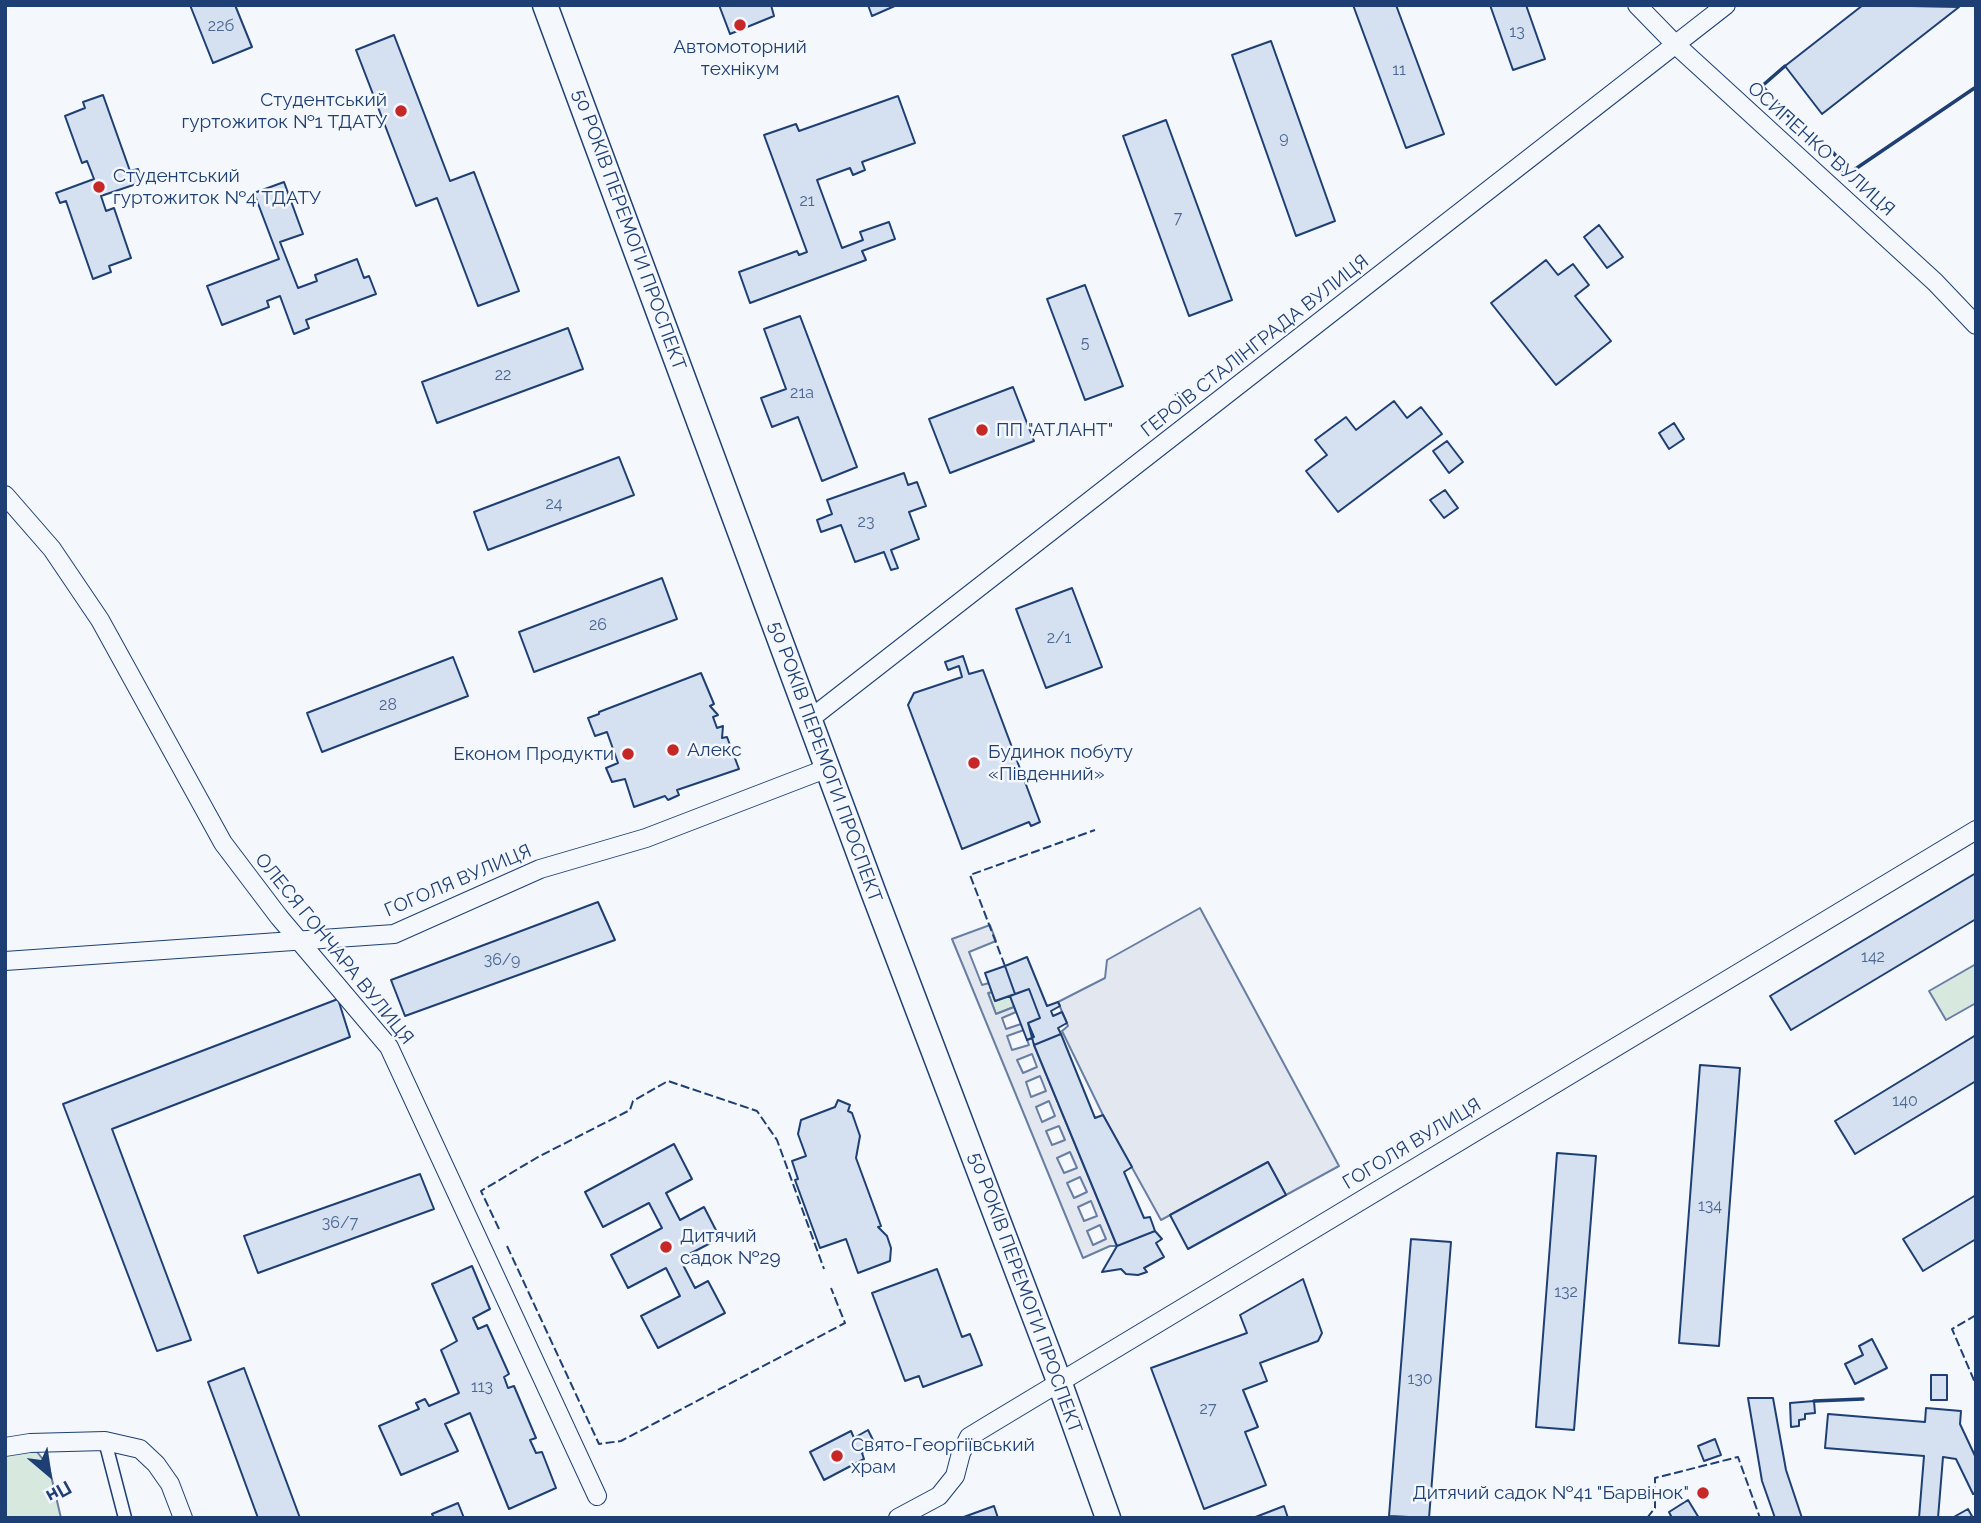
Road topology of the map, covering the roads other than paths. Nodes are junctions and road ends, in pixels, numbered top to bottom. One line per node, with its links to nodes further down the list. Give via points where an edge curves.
1 (545, 5): 7 (main road, 50 РОКІВ ПЕРЕМОГИ ПРОСПЕКТ)
2 (1637, 5): 4 (street, ОСИПЕНКО ВУЛИЦЯ)
3 (1726, 5): 4 (street, ГЕРОЇВ СТАЛІНГРАДА ВУЛИЦЯ)
4 (1675, 44): 5 (street, ОСИПЕНКО ВУЛИЦЯ); 7 (street, ГЕРОЇВ СТАЛІНГРАДА ВУЛИЦЯ)
5 (1976, 325)
6 (5, 495): 10 (street, ОЛЕСЯ ГОНЧАРА ВУЛИЦЯ, via 52,549 100,620 223,843)
7 (810, 719): 8 (main road, 50 РОКІВ ПЕРЕМОГИ ПРОСПЕКТ)
8 (828, 768): 10 (street, ГОГОЛЯ ВУЛИЦЯ, via 646,838 540,869 394,934); 12 (main road, 50 РОКІВ ПЕРЕМОГИ ПРОСПЕКТ)
9 (1976, 830): 12 (street, ГОГОЛЯ ВУЛИЦЯ)
10 (299, 939): 11 (street, ГОГОЛЯ ВУЛИЦЯ); 15 (street, ОЛЕСЯ ГОНЧАРА ВУЛИЦЯ, via 389,1047)
11 (5, 961)
12 (1059, 1381): 18 (street, ГОГОЛЯ ВУЛИЦЯ, via 969,1437 955,1476 939,1496); 19 (main road, 50 РОКІВ ПЕРЕМОГИ ПРОСПЕКТ)
13 (105, 1441): 14 (street); 16 (street); 17 (street, via 140,1449 156,1464 170,1483)
14 (5, 1447)
15 (597, 1496)
16 (125, 1518)
17 (183, 1518)
18 (898, 1518)
19 (1108, 1518)

